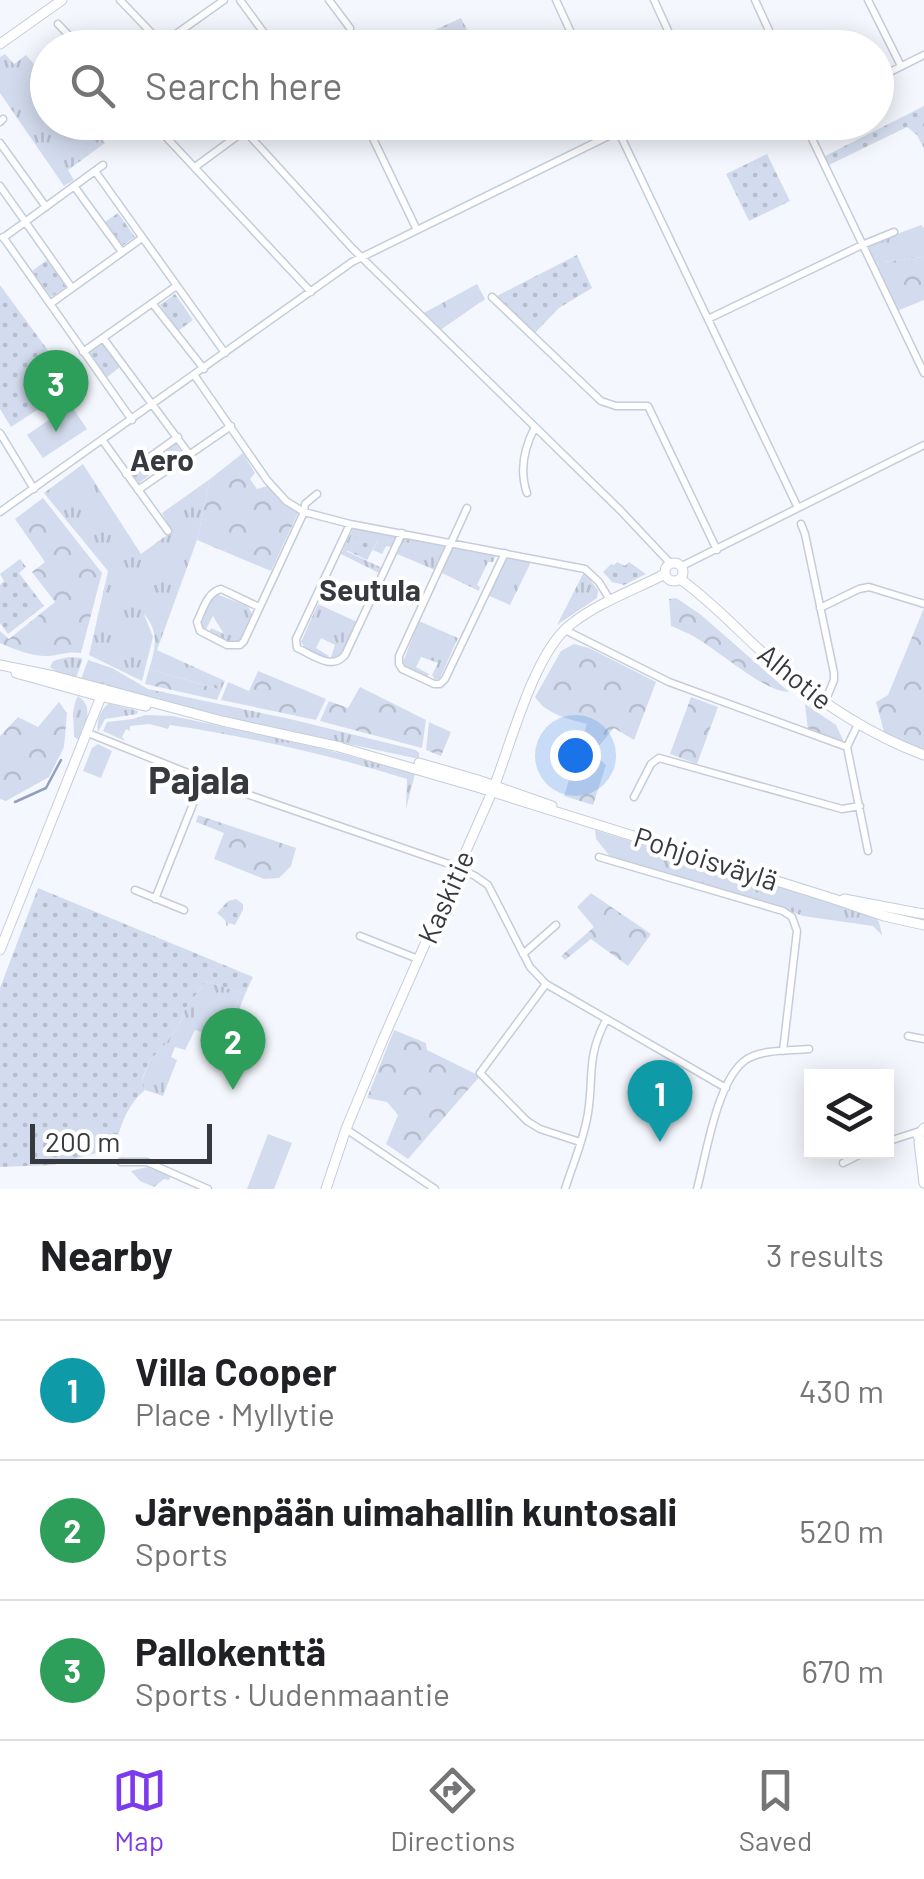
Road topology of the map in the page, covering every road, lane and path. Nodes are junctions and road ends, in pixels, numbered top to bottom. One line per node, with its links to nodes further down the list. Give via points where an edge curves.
1 (62, 0): 20 (street)
2 (120, 0): 13 (street)
3 (224, 0): 14 (street)
4 (240, 0): 15 (street)
5 (330, 0): 11 (street)
6 (556, 0): 16 (street)
7 (654, 0): 17 (street)
8 (755, 0): 18 (street)
9 (868, 0): 19 (street)
10 (58, 24): 12 (street)
11 (350, 28)
12 (64, 30)
13 (149, 30)
14 (185, 30)
15 (261, 30)
16 (570, 30)
17 (668, 30)
18 (769, 30)
19 (883, 30)
20 (0, 44)
21 (894, 52): 23 (street)
22 (924, 55): 23 (street)
23 (901, 66): 24 (street)
24 (894, 70)
25 (169, 140): 34 (street)
26 (231, 140): 34 (street)
27 (253, 140): 46 (street)
28 (374, 140): 40 (street)
29 (602, 140): 40 (street)
30 (622, 140): 53 (street)
31 (812, 140): 44 (street)
32 (0, 142): 38 (street)
33 (103, 165): 35 (street)
34 (195, 167): 49 (street)
35 (95, 171): 37 (street); 43 (street)
36 (0, 186): 39 (street)
37 (74, 186): 38 (street); 45 (street)
38 (46, 207): 39 (street)
39 (25, 222): 42 (street); 48 (street)
40 (417, 230): 46 (street)
41 (894, 232): 44 (street)
42 (2, 238): 52 (street)
43 (142, 238): 45 (street); 47 (street)
44 (862, 245): 53 (street); 58 (street)
45 (122, 252): 48 (street)
46 (362, 257): 49 (street); 63 (street)
47 (176, 286): 51 (street); 56 (street)
48 (72, 288): 52 (street)
49 (310, 292): 56 (street)
50 (492, 297): 83 (street, via 600,400 648,406)
51 (152, 303): 54 (street); 57 (street)
52 (50, 304): 55 (street)
53 (708, 319): 75 (street)
54 (103, 338): 55 (street); 60 (street)
55 (83, 352): 61 (street)
56 (225, 354): 57 (street)
57 (204, 369): 59 (street)
58 (924, 373)
59 (195, 376): 60 (street); 62 (street)
60 (154, 405): 61 (street); 65 (street)
61 (132, 420): 66 (street)
62 (231, 426): 68 (street); 77 (street, via 268,480)
63 (535, 428): 72 (street, via 522,465); 85 (street)
64 (0, 433): 70 (street)
65 (178, 437): 68 (street); 69 (street)
66 (103, 440): 69 (street); 70 (street)
67 (924, 446): 75 (street)
68 (190, 454): 71 (street)
69 (126, 474): 71 (street)
70 (34, 489): 76 (street)
71 (138, 490): 80 (street)
72 (527, 493)
73 (317, 494): 77 (street)
74 (467, 508): 82 (street)
75 (798, 508): 83 (street)
76 (0, 512)
77 (304, 512): 78 (street); 91 (street)
78 (350, 524): 81 (street); 81 (street, via 296,639 297,648 330,663 345,655)
79 (801, 524): 92 (street)
80 (168, 532)
81 (402, 533): 82 (street)
82 (451, 544): 84 (street); 84 (street, via 398,664 434,684 445,679)
83 (717, 550): 86 (street)
84 (505, 553): 89 (street, via 585,568)
85 (670, 563): 86 (street); 87 (street)
86 (682, 566): 88 (street)
87 (665, 574): 88 (street); 89 (street, Kaskitie)
88 (680, 579): 96 (street, Alhotie)
89 (610, 601): 93 (street, Kaskitie)
90 (924, 604): 92 (street, via 869,587)
91 (259, 607): 91 (street, via 240,645 198,627 216,590)
92 (820, 608): 96 (street, via 834,674)
93 (564, 630): 99 (street, via 670,682); 102 (street, Kaskitie, via 534,681)
94 (0, 665): 95 (street, Pohjoisväylä)
95 (99, 692): 98 (street); 102 (street, Pohjoisväylä, via 422,764)
96 (824, 703): 97 (street, Alhotie)
97 (858, 724): 99 (street); 100 (street, Alhotie)
98 (88, 734): 101 (street); 116 (street)
99 (847, 747): 104 (street)
100 (924, 755)
101 (203, 779): 107 (street); 110 (street)
102 (494, 789): 107 (street, Kaskitie); 109 (street, Pohjoisväylä)
103 (634, 798): 104 (street, via 659,758 842,809)
104 (860, 806): 105 (street)
105 (868, 850)
106 (598, 857): 124 (street, via 792,917 797,932)
107 (459, 868): 117 (street, via 491,888); 118 (street, Kaskitie)
108 (134, 890): 110 (street)
109 (832, 898): 112 (street, Pohjoisväylä); 114 (street, Pohjoisväylä)
110 (155, 899): 111 (street)
111 (184, 910)
112 (924, 914)
113 (556, 925): 117 (street)
114 (924, 925)
115 (360, 936): 118 (street)
116 (1, 945)
117 (523, 954): 119 (street)
118 (418, 958): 126 (street, Kaskitie)
119 (546, 984): 120 (street); 129 (street, via 480,1073 527,1121)
120 (606, 1020): 125 (street); 129 (street, via 592,1055)
121 (908, 1036): 122 (street)
122 (924, 1039)
123 (808, 1049): 124 (street)
124 (783, 1051): 125 (street, via 745,1060)
125 (726, 1088): 138 (street)
126 (346, 1129): 135 (street, Kaskitie); 136 (street)
127 (921, 1137): 128 (street); 133 (street)
128 (894, 1141)
129 (580, 1142): 137 (street)
130 (851, 1159): 132 (street)
131 (121, 1162): 134 (street, via 147,1162)
132 (843, 1163)
133 (924, 1183)
134 (208, 1189)
135 (326, 1189)
136 (435, 1189)
137 (565, 1189)
138 (697, 1189)

